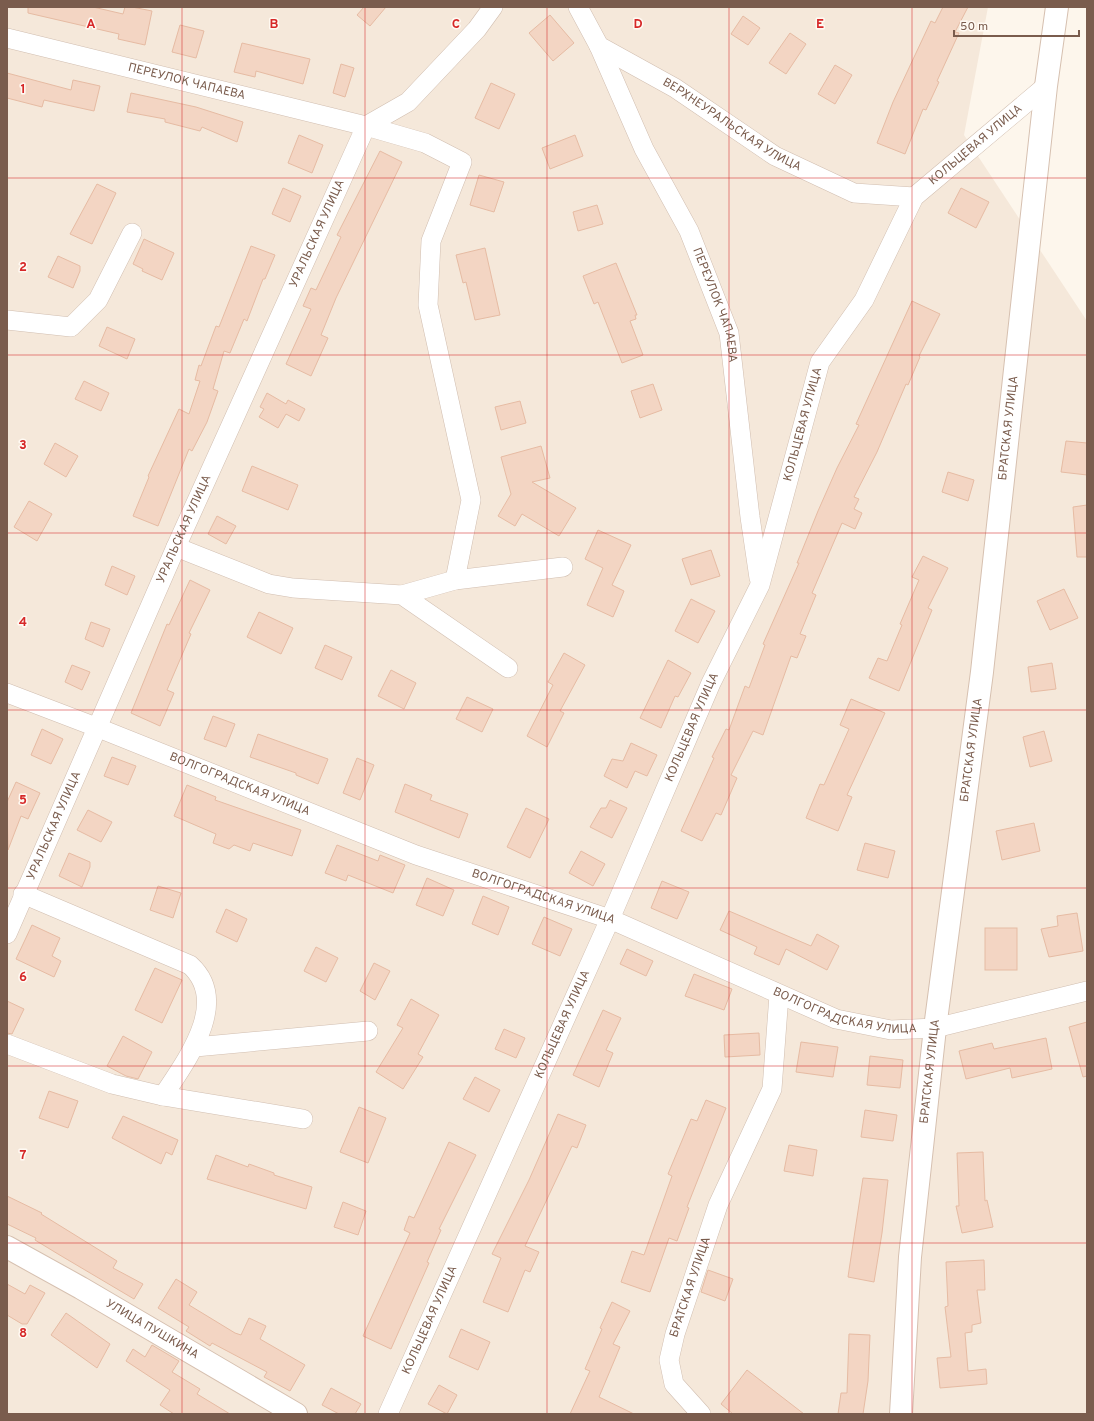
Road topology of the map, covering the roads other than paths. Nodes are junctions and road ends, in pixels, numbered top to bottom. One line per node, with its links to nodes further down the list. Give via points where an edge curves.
1 (493, 7): 7 (street, via 477,28 408,102)
2 (578, 7): 5 (street)
3 (1057, 7): 6 (main road, БРАТСКАЯ УЛИЦА)
4 (7, 38): 7 (street, ПЕРЕУЛОК ЧАПАЕВА)
5 (599, 46): 8 (street, ВЕРХНЕУРАЛЬСКАЯ УЛИЦА, via 675,88 775,156 854,193); 14 (street, ПЕРЕУЛОК ЧАПАЕВА, via 644,149 689,231 729,334)
6 (1046, 86): 8 (street, КОЛЬЦЕВАЯ УЛИЦА); 24 (main road, БРАТСКАЯ УЛИЦА, via 982,672)
7 (366, 126): 11 (street, УРАЛЬСКАЯ УЛИЦА); 13 (street, via 425,143 462,162 431,241 428,305 471,500)
8 (914, 197): 14 (street, КОЛЬЦЕВАЯ УЛИЦА, via 864,300 820,362)
9 (132, 233): 10 (street, via 98,300 71,327)
10 (7, 320)
11 (176, 547): 15 (street, via 269,584 293,588); 18 (street, УРАЛЬСКАЯ УЛИЦА)
12 (563, 567): 13 (street)
13 (455, 580): 15 (street)
14 (760, 585): 20 (street, КОЛЬЦЕВАЯ УЛИЦА, via 711,683)
15 (402, 595): 16 (street)
16 (508, 668)
17 (7, 693): 18 (street, ВОЛГОГРАДСКАЯ УЛИЦА)
18 (96, 727): 19 (street, УРАЛЬСКАЯ УЛИЦА); 20 (street, ВОЛГОГРАДСКАЯ УЛИЦА, via 416,855)
19 (23, 894): 21 (street, УРАЛЬСКАЯ УЛИЦА); 27 (street, via 190,965 200,974 206,1008)
20 (610, 919): 23 (street, ВОЛГОГРАДСКАЯ УЛИЦА); 32 (street, КОЛЬЦЕВАЯ УЛИЦА)
21 (7, 934)
22 (1087, 991): 24 (street, ВОЛГОГРАДСКАЯ УЛИЦА)
23 (779, 995): 24 (street, ВОЛГОГРАДСКАЯ УЛИЦА, via 836,1019 891,1030); 33 (street, БРАТСКАЯ УЛИЦА, via 772,1090 718,1205 675,1334 669,1360 674,1384)
24 (934, 1028): 34 (main road, БРАТСКАЯ УЛИЦА, via 910,1257)
25 (368, 1030): 27 (street)
26 (7, 1044): 28 (street, via 112,1084)
27 (195, 1047): 28 (street)
28 (163, 1096): 29 (street)
29 (303, 1118)
30 (7, 1247): 31 (main road, УЛИЦА ПУШКИНА)
31 (296, 1414)
32 (388, 1414)
33 (701, 1414)
34 (901, 1414)

